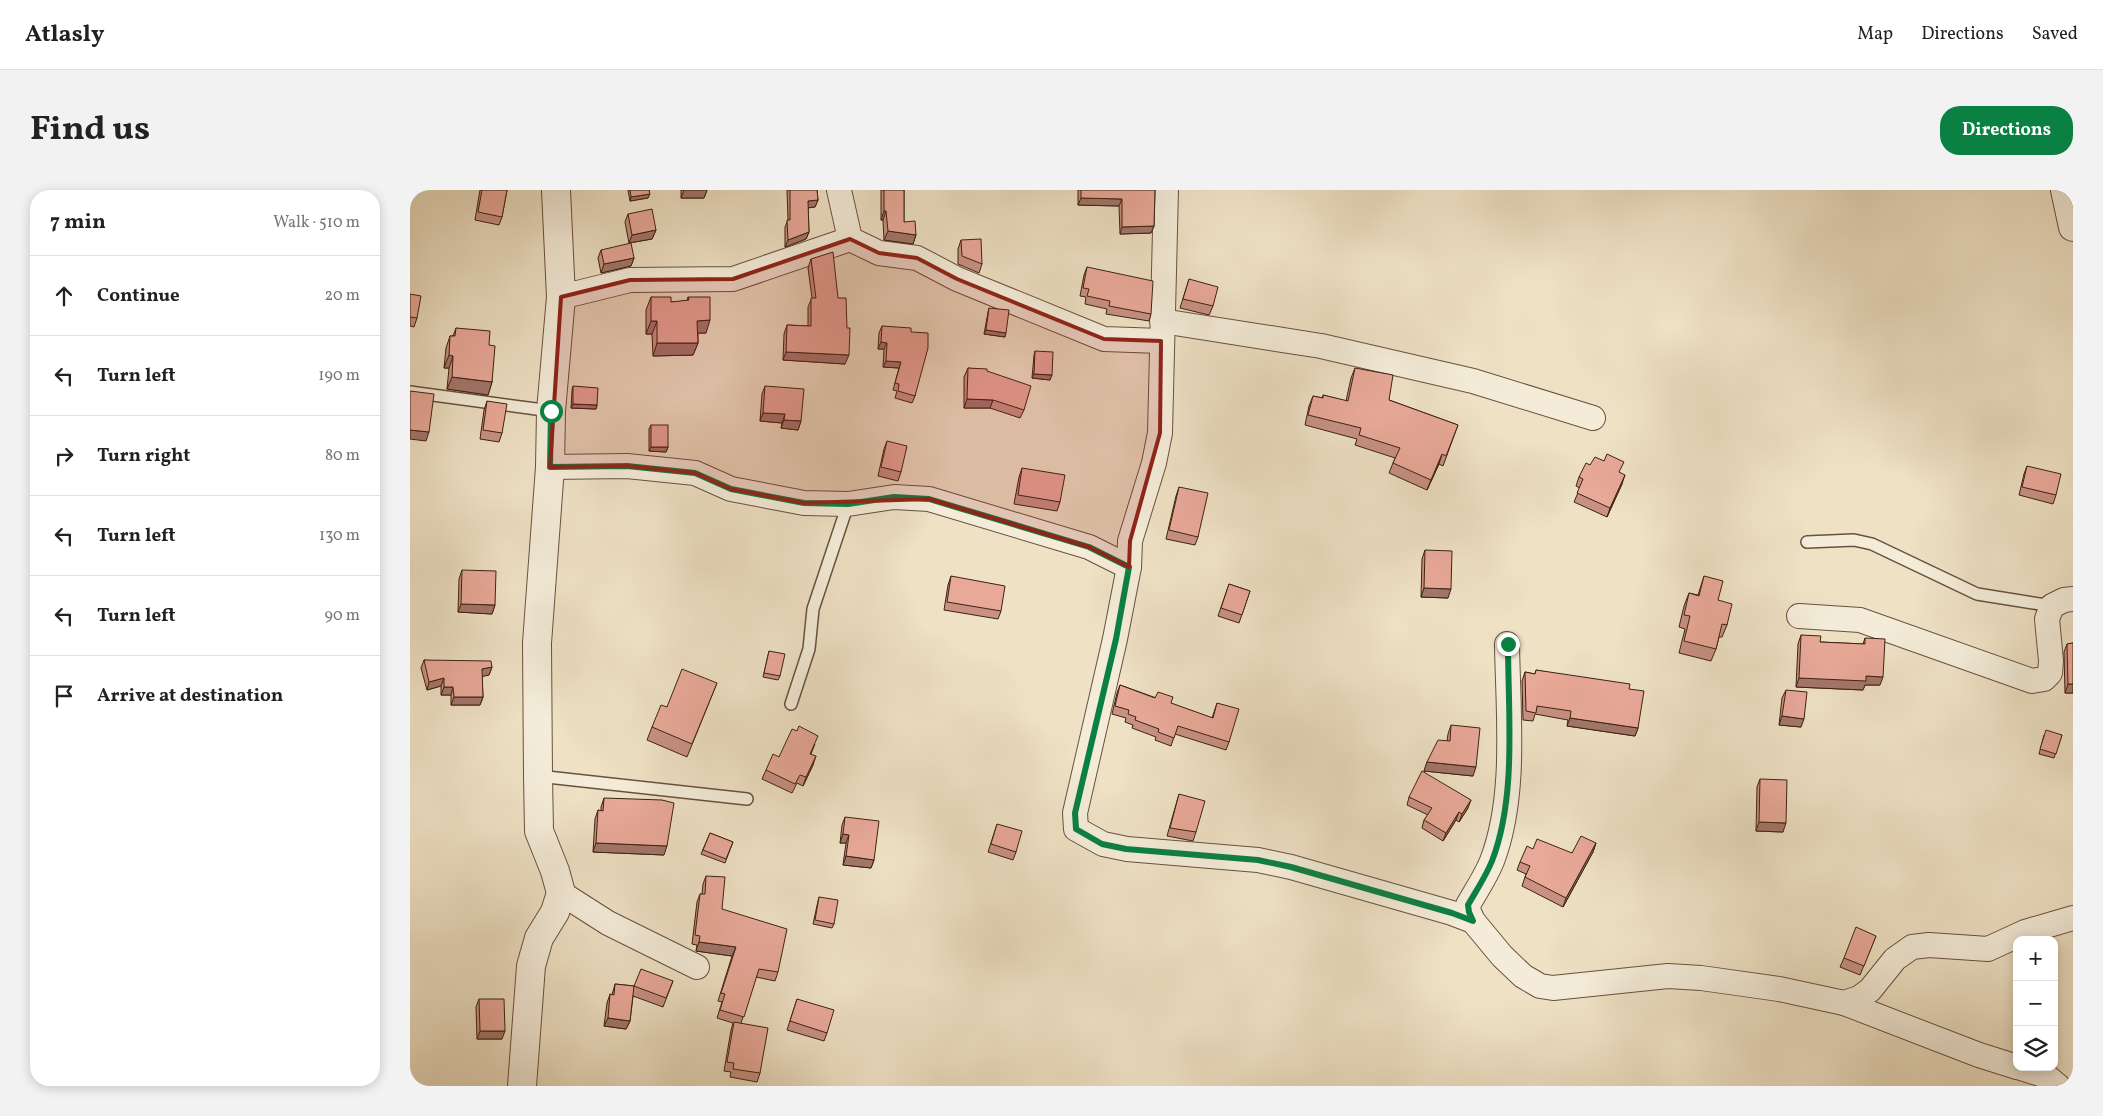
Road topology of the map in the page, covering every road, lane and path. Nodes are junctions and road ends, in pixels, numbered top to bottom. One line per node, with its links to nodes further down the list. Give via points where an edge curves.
1 (556, 190): 7 (street)
2 (838, 190): 6 (street)
3 (1166, 190): 8 (street)
4 (2065, 190): 5 (street)
5 (2073, 227)
6 (850, 239): 7 (street, via 733,279 630,280); 8 (street, via 879,253 917,258 957,279 1104,339)
7 (561, 297): 10 (street)
8 (1162, 331): 11 (street, via 1331,348 1473,380); 15 (street, via 1160,433 1130,541)
9 (410, 392): 10 (lane)
10 (551, 411): 12 (street)
11 (1593, 418)
12 (550, 467): 13 (street, via 627,466 695,473 731,489 804,503); 20 (street, via 537,642)
13 (848, 504): 15 (street, via 894,497 929,499 1089,547); 19 (lane, via 813,610 808,649)
14 (1807, 542): 16 (lane, via 1854,540 1872,544 1977,594)
15 (1129, 567): 24 (street, via 1116,639 1075,813 1076,829 1102,844 1126,849 1258,860 1291,867)
16 (2062, 602): 17 (street, via 2047,619 2050,673 2044,679 2032,681 1860,620)
17 (1799, 616)
18 (1508, 644): 24 (street, via 1507,801 1491,862 1468,905)
19 (791, 704)
20 (538, 776): 21 (lane); 22 (street, via 538,831)
21 (747, 799)
22 (561, 893): 25 (street, via 608,923); 29 (street, via 555,912 539,938 530,966)
23 (2073, 918): 26 (street, via 2026,932 1988,949 1912,947 1895,959 1870,990)
24 (1473, 921): 26 (street, via 1502,956 1523,976 1540,986 1553,988 1668,976 1779,989)
25 (697, 967)
26 (1844, 1003): 27 (street)
27 (2013, 1066)
28 (2030, 1071): 30 (street, via 2046,1076)
29 (522, 1086)
30 (2058, 1086)

